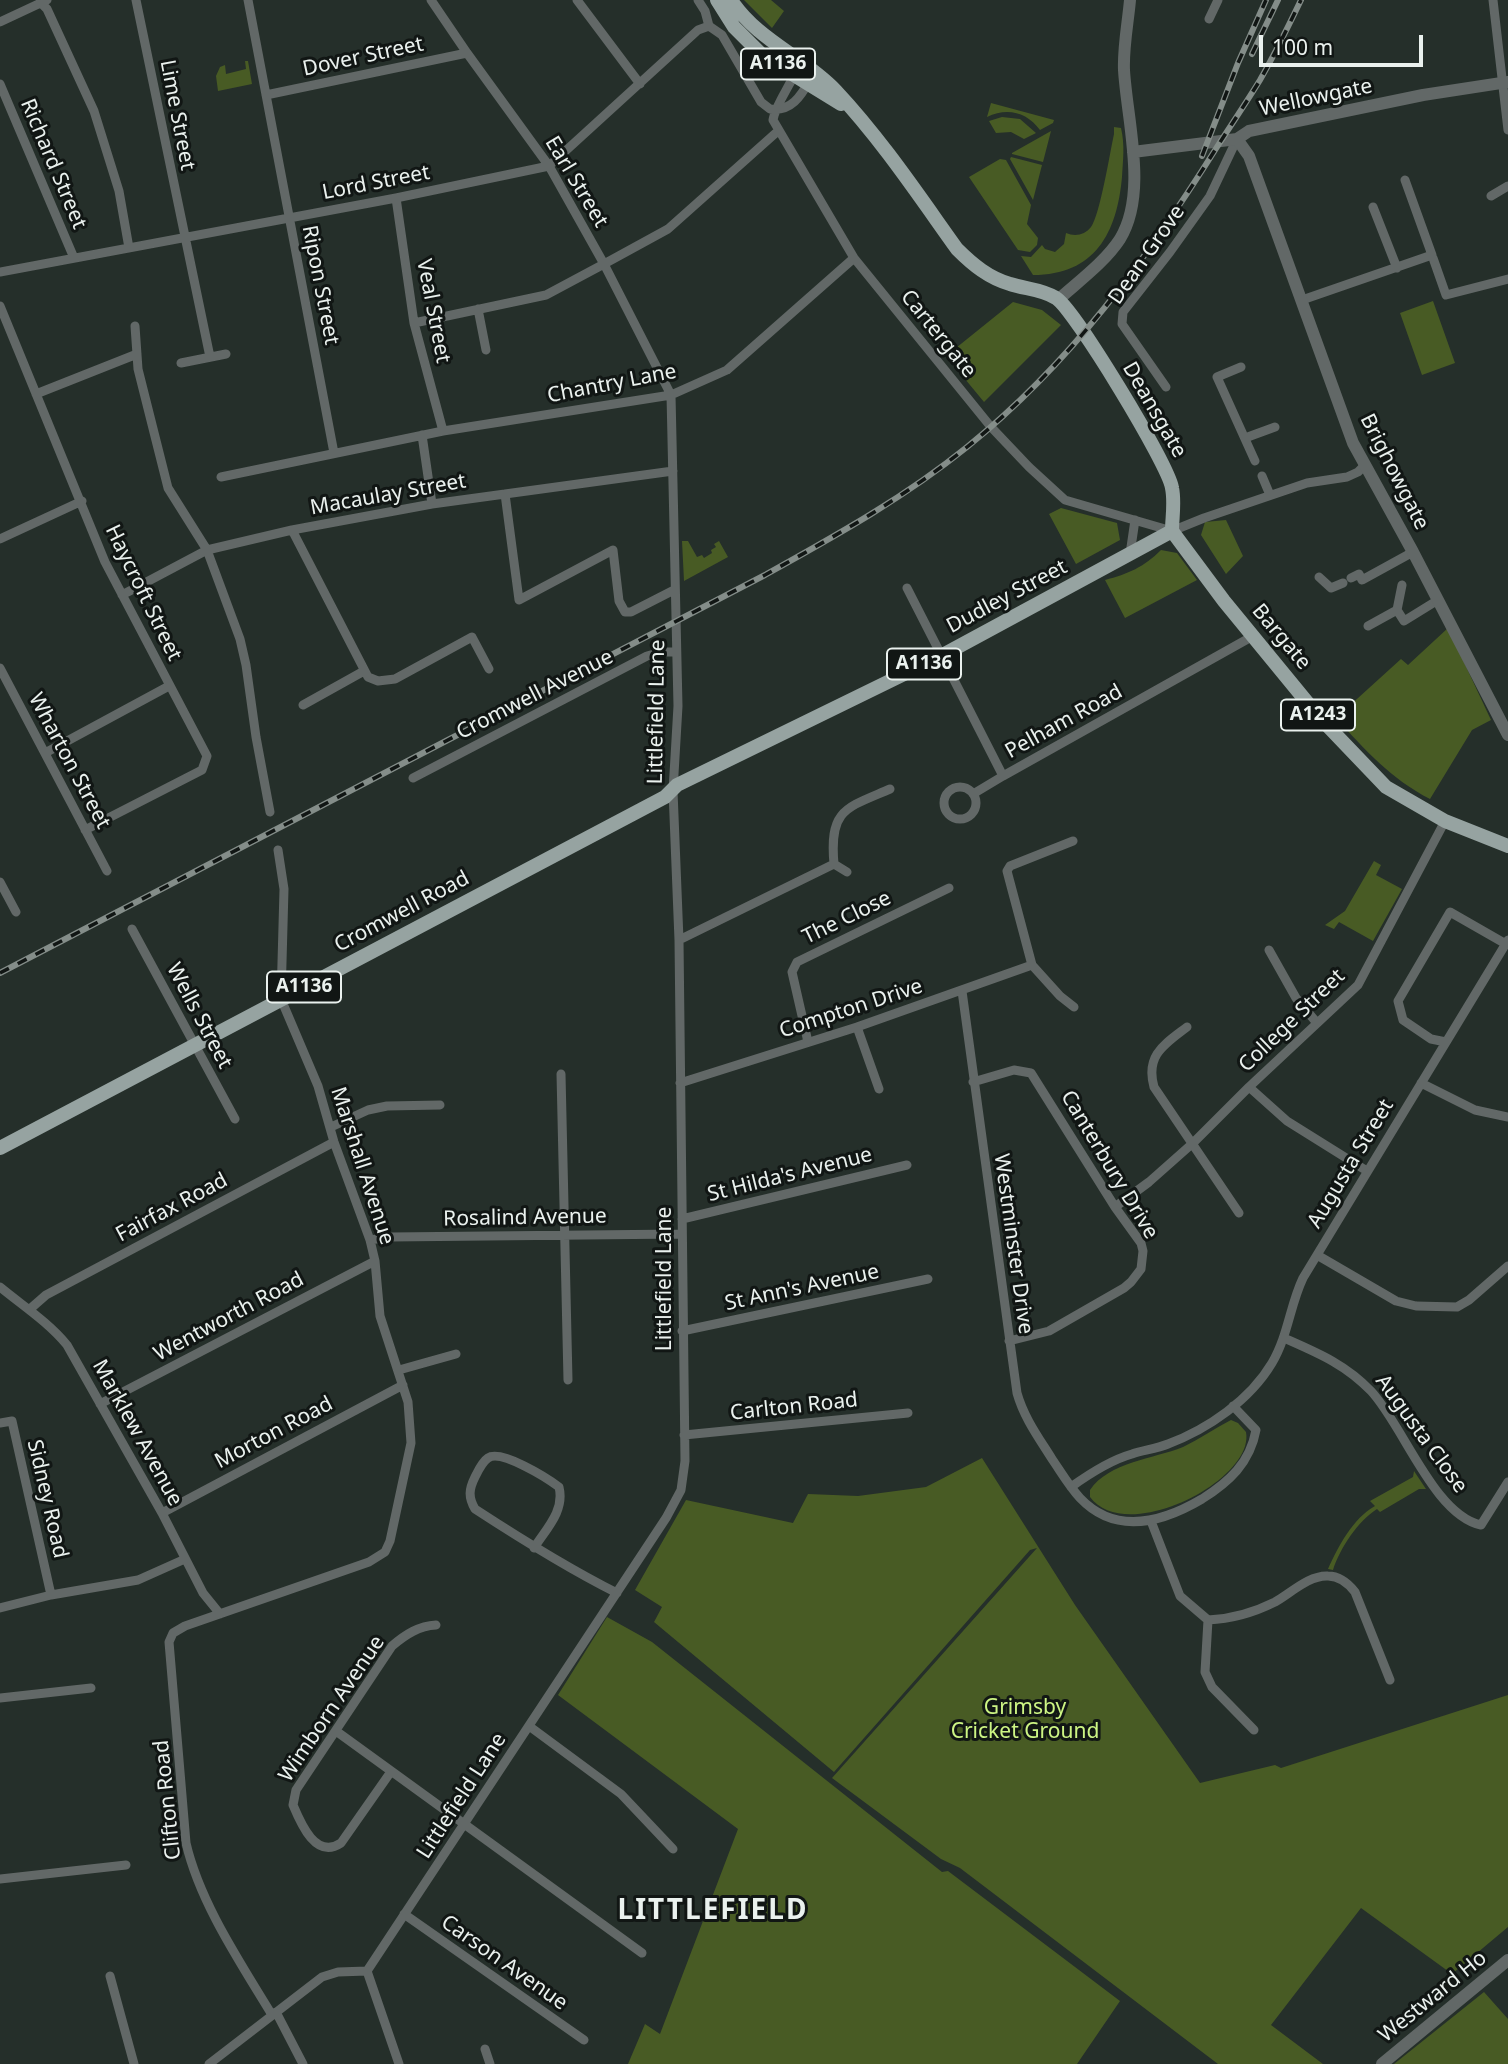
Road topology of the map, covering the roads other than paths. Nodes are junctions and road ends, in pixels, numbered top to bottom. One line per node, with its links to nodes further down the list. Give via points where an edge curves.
1 (136, 0): 33 (street, Lime Street)
2 (248, 0): 20 (street, Ripon Street)
3 (431, 0): 15 (street, Earl Street)
4 (577, 0): 19 (street)
5 (698, 0): 14 (street)
6 (717, 0): 16 (main road, A1136, via 764,56)
7 (731, 0): 16 (main road, A1136)
8 (1130, 0): 25 (street, via 1124,66)
9 (1219, 0): 12 (street)
10 (1493, 0): 17 (street)
11 (43, 1): 13 (street); 34 (street, via 94,111 119,191)
12 (1209, 19)
13 (0, 22)
14 (709, 26): 19 (street, Lord Street, via 698,30); 21 (street, via 722,35 761,102)
15 (467, 53): 20 (street, Dover Street); 26 (street, Earl Street)
16 (805, 72): 21 (street); 21 (street, via 794,103); 42 (main road, A1136, via 854,112 973,265 993,278)
17 (1505, 83): 22 (street); 24 (street, Wellowgate, via 1360,107 1249,131)
18 (0, 84): 35 (street, Richard Street)
19 (640, 84): 26 (street, Lord Street)
20 (266, 96): 32 (street, Ripon Street)
21 (775, 110): 23 (street, Cartergate)
22 (1508, 130)
23 (778, 131): 36 (street, Cartergate); 38 (street, via 668,229)
24 (1237, 139): 25 (street, Wellowgate); 43 (street, Brighowgate, via 1249,156); 54 (street, Dean Grove, via 1210,196 1121,318)
25 (1133, 152): 42 (street, via 1133,197 1126,226 1107,255)
26 (548, 166): 30 (street, Lord Street); 38 (street, Earl Street)
27 (1405, 180): 39 (street, via 1432,255)
28 (1508, 186): 29 (street)
29 (1491, 196)
30 (396, 198): 32 (street, Lord Street); 46 (street, Veal Street)
31 (1373, 207): 39 (street)
32 (289, 218): 33 (street, Lord Street); 61 (street, Ripon Street)
33 (183, 236): 34 (street, Lord Street); 51 (street, Lime Street)
34 (129, 248): 35 (street, Lord Street)
35 (74, 258): 40 (street, Lord Street)
36 (854, 258): 56 (street, Chantry Lane, via 727,370); 71 (street, Cartergate, via 1029,467 1065,500)
37 (1433, 258): 41 (street, via 1446,295)
38 (604, 264): 45 (street, via 546,295); 56 (street, Earl Street)
39 (1397, 268): 43 (street)
40 (0, 272)
41 (1508, 279)
42 (1059, 299): 73 (main road, Deansgate, via 1163,463 1172,488)
43 (1303, 300): 63 (street, Brighowgate)
44 (0, 306): 55 (street, Haycroft Street)
45 (478, 309): 46 (street); 48 (street)
46 (415, 323): 58 (street, Veal Street)
47 (135, 326): 49 (street)
48 (486, 350)
49 (137, 354): 55 (street); 75 (street, via 168,488)
50 (226, 354): 51 (street)
51 (210, 357): 52 (street)
52 (181, 363)
53 (1241, 367): 60 (street, via 1217,377)
54 (1166, 387)
55 (36, 394): 69 (street, Haycroft Street)
56 (671, 395): 58 (street, Chantry Lane); 64 (street, Littlefield Lane)
57 (1275, 427): 60 (street)
58 (443, 431): 59 (street, Chantry Lane)
59 (422, 435): 61 (street, Chantry Lane); 70 (street)
60 (1245, 438): 62 (street)
61 (334, 453): 66 (street, Chantry Lane)
62 (1255, 461)
63 (1365, 465): 68 (street, via 1347,477); 76 (street, Brighowgate)
64 (673, 471): 67 (street, Macaulay Street); 81 (street, Littlefield Lane)
65 (1262, 476): 68 (street)
66 (221, 477)
67 (505, 494): 70 (street, Macaulay Street); 81 (street, via 519,600 612,550 619,601 625,612)
68 (1270, 495): 73 (street)
69 (82, 501): 74 (street); 82 (street, Haycroft Street)
70 (432, 504): 72 (street, Macaulay Street)
71 (1135, 520): 73 (street, Cartergate); 77 (street)
72 (292, 530): 75 (street, Macaulay Street); 91 (street)
73 (1172, 531): 77 (main road, Dudley Street / A1136); 86 (main road, Bargate / A1243)
74 (1, 535)
75 (207, 550): 82 (street, Macaulay Street); 101 (street, via 240,639)
76 (1413, 552): 78 (street, via 1362,580 1359,575 1331,588); 83 (street, Brighowgate)
77 (1129, 556): 88 (main road, Dudley Street / A1136)
78 (1319, 577)
79 (1402, 585): 84 (street)
80 (906, 588): 88 (street, Pelham Road)
81 (674, 590): 87 (street, Littlefield Lane)
82 (122, 595): 92 (street, Haycroft Street)
83 (1438, 600): 84 (street, via 1404,621); 94 (street, Brighowgate)
84 (1397, 610): 85 (street)
85 (1368, 626)
86 (1253, 636): 96 (street, Pelham Road); 102 (main road, Bargate / A1243, via 1320,718 1386,787)
87 (675, 652): 97 (street, Cromwell Avenue, via 654,653); 99 (street, Littlefield Lane, via 678,706)
88 (941, 656): 96 (street, Pelham Road); 99 (main road, Dudley Street / A1136, via 677,785)
89 (0, 668): 95 (street, Wharton Street)
90 (489, 669): 91 (street, via 472,637 395,678 378,681)
91 (364, 671): 93 (street)
92 (169, 687): 95 (street); 103 (street, Haycroft Street, via 206,752 205,766)
93 (303, 705)
94 (1508, 735)
95 (45, 753): 103 (street, Wharton Street)
96 (1003, 776): 100 (street)
97 (413, 778)
98 (890, 789): 107 (street, via 840,815)
99 (673, 791): 114 (street, Littlefield Lane); 119 (main road, Cromwell Road / A1136)
100 (973, 794)
101 (270, 813)
102 (1445, 821): 105 (main road, Bargate / A1243); 121 (street, College Street, via 1358,985)
103 (85, 830): 108 (street, Wharton Street)
104 (1073, 841): 117 (street, via 1007,871)
105 (1508, 846)
106 (278, 850): 119 (street, via 284,889)
107 (832, 865): 109 (street); 114 (street)
108 (107, 871)
109 (847, 872)
110 (0, 882): 112 (street)
111 (949, 888): 124 (street, The Close, via 797,962 792,972)
112 (16, 912)
113 (132, 929): 126 (street, Wells Street)
114 (679, 940): 129 (street, Littlefield Lane)
115 (1507, 942): 125 (street, Augusta Street); 125 (street, via 1450,912 1398,1001 1403,1020 1432,1039)
116 (1269, 950): 121 (street, via 1296,998)
117 (1032, 965): 118 (street, Compton Drive); 120 (street)
118 (962, 991): 122 (street, Compton Drive); 128 (street, Westminster Drive)
119 (281, 999): 126 (main road, Cromwell Road / A1136); 136 (street, Marshall Avenue)
120 (1074, 1007)
121 (1317, 1023): 131 (street, College Street)
122 (857, 1027): 124 (street, Compton Drive); 132 (street)
123 (1187, 1027): 138 (street, via 1158,1053 1150,1075)
124 (808, 1042): 129 (street, Compton Drive)
125 (1446, 1042): 130 (street, Augusta Street)
126 (195, 1044): 135 (street, Wells Street); 139 (main road, Cromwell Road / A1136)
127 (561, 1074): 146 (street)
128 (973, 1082): 142 (street, Canterbury Drive, via 1014,1070 1031,1073); 156 (street, Westminster Drive)
129 (680, 1083): 144 (street, Littlefield Lane)
130 (1421, 1083): 134 (street, via 1475,1110); 141 (street, Augusta Street)
131 (1249, 1087): 138 (street, College Street); 141 (street, via 1287,1121)
132 (879, 1089)
133 (440, 1105): 136 (street, via 387,1106)
134 (1508, 1116)
135 (235, 1119)
136 (331, 1127): 137 (street, Marshall Avenue)
137 (334, 1142): 147 (street, Marshall Avenue); 153 (street, Fairfax Road, via 46,1295)
138 (1193, 1143): 142 (street, College Street); 143 (street)
139 (0, 1148)
140 (907, 1165): 144 (street, St Hilda's Avenue)
141 (1367, 1171): 148 (street, Augusta Street)
142 (1115, 1207): 156 (street, Canterbury Drive, via 1141,1243 1143,1261 1136,1276 1049,1331)
143 (1239, 1213)
144 (682, 1219): 145 (street, Littlefield Lane)
145 (681, 1234): 146 (street, Rosalind Avenue); 154 (street, Littlefield Lane)
146 (565, 1236): 147 (street, Rosalind Avenue); 159 (street)
147 (370, 1240): 149 (street, Marshall Avenue)
148 (1317, 1255): 150 (street, via 1396,1301 1416,1306 1457,1307); 155 (street, Augusta Street, via 1296,1292)
149 (374, 1261): 158 (street, Marshall Avenue, via 380,1316); 161 (street, Wentworth Road)
150 (1508, 1266)
151 (928, 1279): 154 (street, St Ann's Avenue)
152 (0, 1287): 153 (street, Marklew Avenue)
153 (30, 1309): 161 (street, Marklew Avenue, via 67,1345)
154 (682, 1331): 165 (street, Littlefield Lane)
155 (1284, 1338): 162 (street, Augusta Street, via 1272,1364); 166 (street, Augusta Close, via 1340,1364 1371,1392 1393,1418 1445,1502 1472,1523 1481,1525)
156 (1009, 1341): 167 (street, Westminster Drive, via 1020,1406)
157 (456, 1354): 158 (street)
158 (399, 1370): 160 (street, Marshall Avenue)
159 (568, 1380)
160 (403, 1385): 168 (street, Morton Road); 171 (street, Marshall Avenue, via 411,1443)
161 (100, 1404): 168 (street, Marklew Avenue)
162 (1233, 1406): 167 (street, Augusta Street, via 1190,1434 1118,1459); 169 (street, via 1256,1430 1241,1467 1203,1498)
163 (908, 1413): 165 (street, Carlton Road)
164 (0, 1423): 174 (street, Sidney Road, via 12,1421)
165 (684, 1435): 173 (street, Littlefield Lane, via 681,1490)
166 (1508, 1482)
167 (1071, 1487): 169 (street, via 1087,1505 1107,1517 1123,1522)
168 (162, 1513): 172 (street, Marklew Avenue)
169 (1151, 1521): 177 (street, via 1181,1596)
170 (534, 1548): 170 (street, via 470,1501 469,1490 488,1458 507,1458 559,1487 558,1511); 173 (street)
171 (385, 1552): 176 (street, Clifton Road, via 369,1562)
172 (185, 1559): 174 (street, via 138,1580); 176 (street, Marklew Avenue)
173 (617, 1593): 182 (street, Littlefield Lane)
174 (51, 1595): 175 (street)
175 (0, 1608)
176 (220, 1615): 195 (street, Clifton Road, via 176,1631 170,1638 186,1843 200,1887 244,1970)
177 (1208, 1620): 179 (street, via 1244,1615 1314,1578 1340,1578 1355,1592); 183 (street, via 1205,1672 1212,1687)
178 (436, 1625): 184 (street, Wimborn Avenue, via 422,1627 393,1646)
179 (1390, 1680)
180 (91, 1688): 181 (street)
181 (0, 1698)
182 (529, 1726): 186 (street, Littlefield Lane); 187 (street, via 621,1794)
183 (1254, 1730)
184 (336, 1731): 185 (street); 185 (street, Wimborn Avenue, via 293,1797 296,1812 318,1846 330,1849 341,1843)
185 (390, 1773): 186 (street)
186 (464, 1825): 190 (street, Littlefield Lane); 191 (street)
187 (673, 1849)
188 (126, 1865): 189 (street)
189 (0, 1879)
190 (404, 1914): 193 (street, Littlefield Lane); 196 (street, Carson Avenue)
191 (642, 1953)
192 (1508, 1960): 203 (street, Westward Ho)
193 (367, 1971): 195 (street, via 330,1973); 201 (street)
194 (110, 1976): 198 (street)
195 (274, 2013): 199 (street); 200 (street, Clifton Road)
196 (584, 2040)
197 (485, 2049): 202 (street)
198 (134, 2064)
199 (209, 2064)
200 (303, 2064)
201 (399, 2064)
202 (490, 2064)
203 (1382, 2064)

